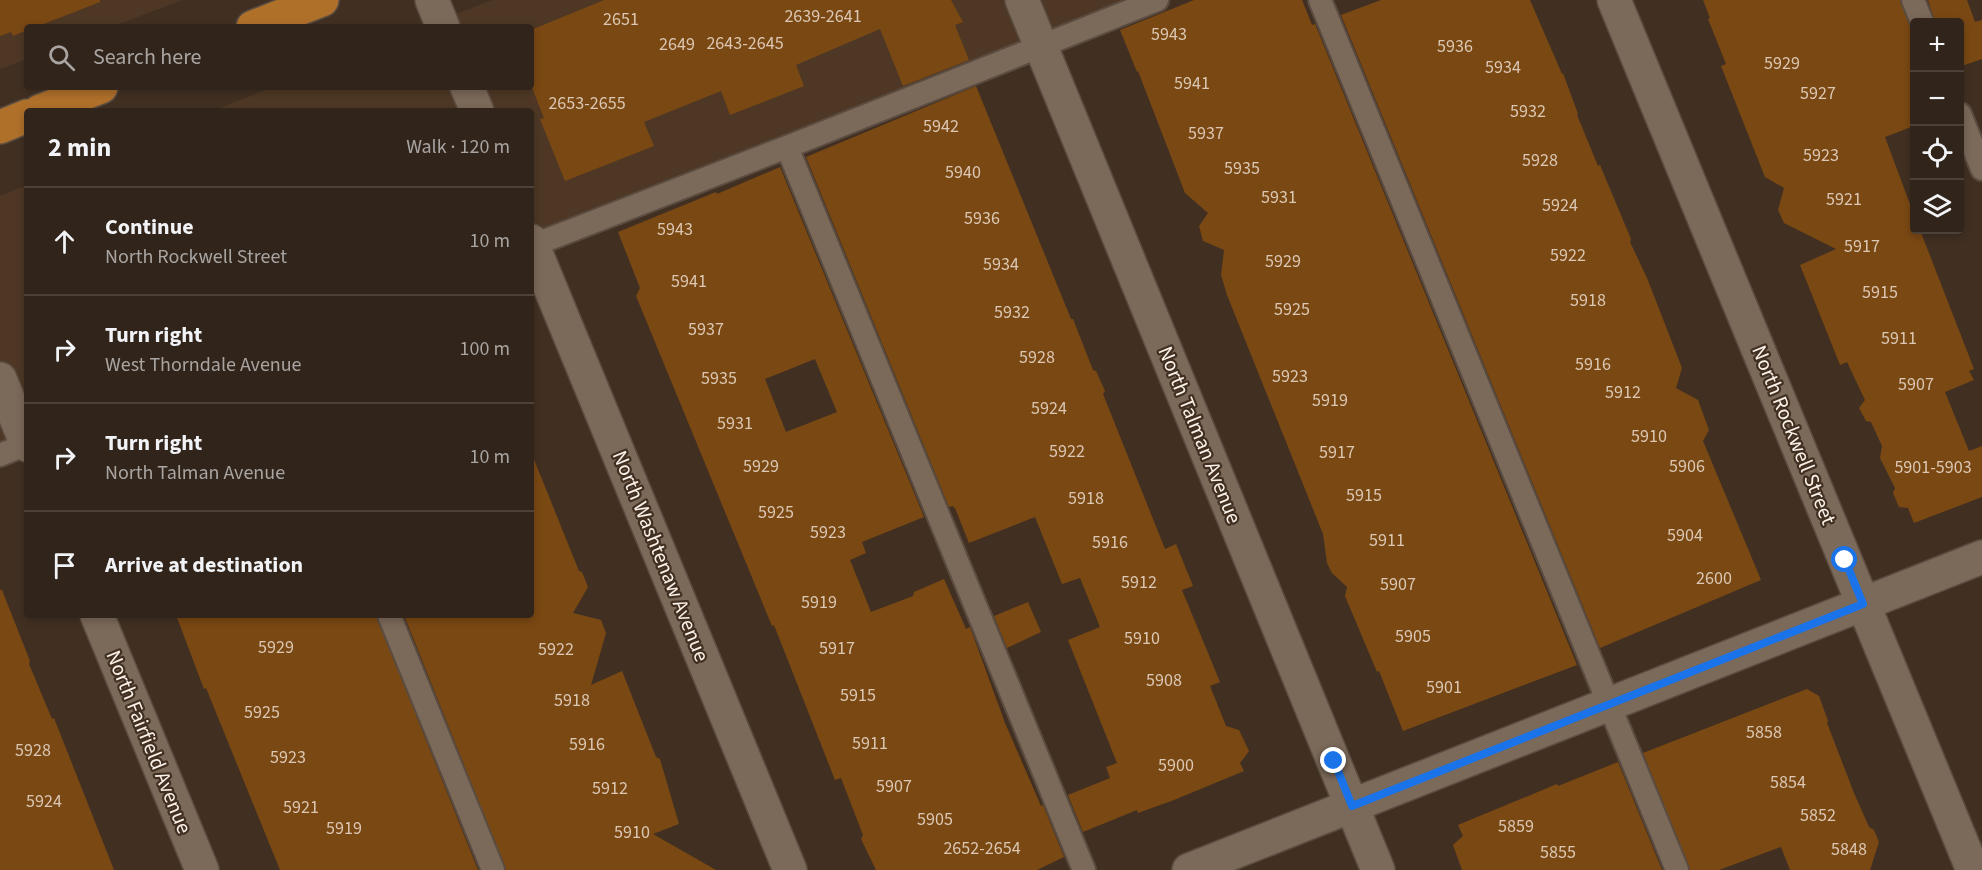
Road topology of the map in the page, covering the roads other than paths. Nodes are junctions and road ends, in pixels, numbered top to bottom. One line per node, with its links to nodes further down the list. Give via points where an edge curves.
1 (322, 0): 9 (main road)
2 (432, 0): 10 (street)
3 (1022, 0): 11 (street, North Talman Avenue)
4 (1157, 0): 11 (lane)
5 (1320, 0): 31 (lane)
6 (1614, 0): 28 (street, North Rockwell Street)
7 (1913, 0): 8 (lane)
8 (1920, 18)
9 (261, 24)
10 (442, 24)
11 (1040, 45): 19 (lane); 32 (street, North Talman Avenue)
12 (93, 90): 14 (main road)
13 (469, 90): 15 (street)
14 (48, 108)
15 (476, 108)
16 (24, 117): 18 (main road)
17 (1964, 126): 20 (lane)
18 (0, 127)
19 (787, 147): 21 (lane); 36 (lane)
20 (1982, 169)
21 (534, 243)
22 (534, 249): 35 (street, North Washtenaw Avenue)
23 (0, 380): 24 (street)
24 (24, 437)
25 (24, 445): 26 (lane)
26 (0, 455)
27 (1982, 557): 28 (street)
28 (1863, 604): 31 (street); 40 (street, North Rockwell Street)
29 (98, 618): 33 (street, North Fairfield Avenue)
30 (390, 618): 34 (lane)
31 (1609, 705): 32 (street); 39 (lane)
32 (1352, 806): 37 (street); 38 (street, North Talman Avenue)
33 (202, 870)
34 (494, 870)
35 (790, 870)
36 (1084, 870)
37 (1189, 870)
38 (1378, 870)
39 (1677, 870)
40 (1973, 870)

